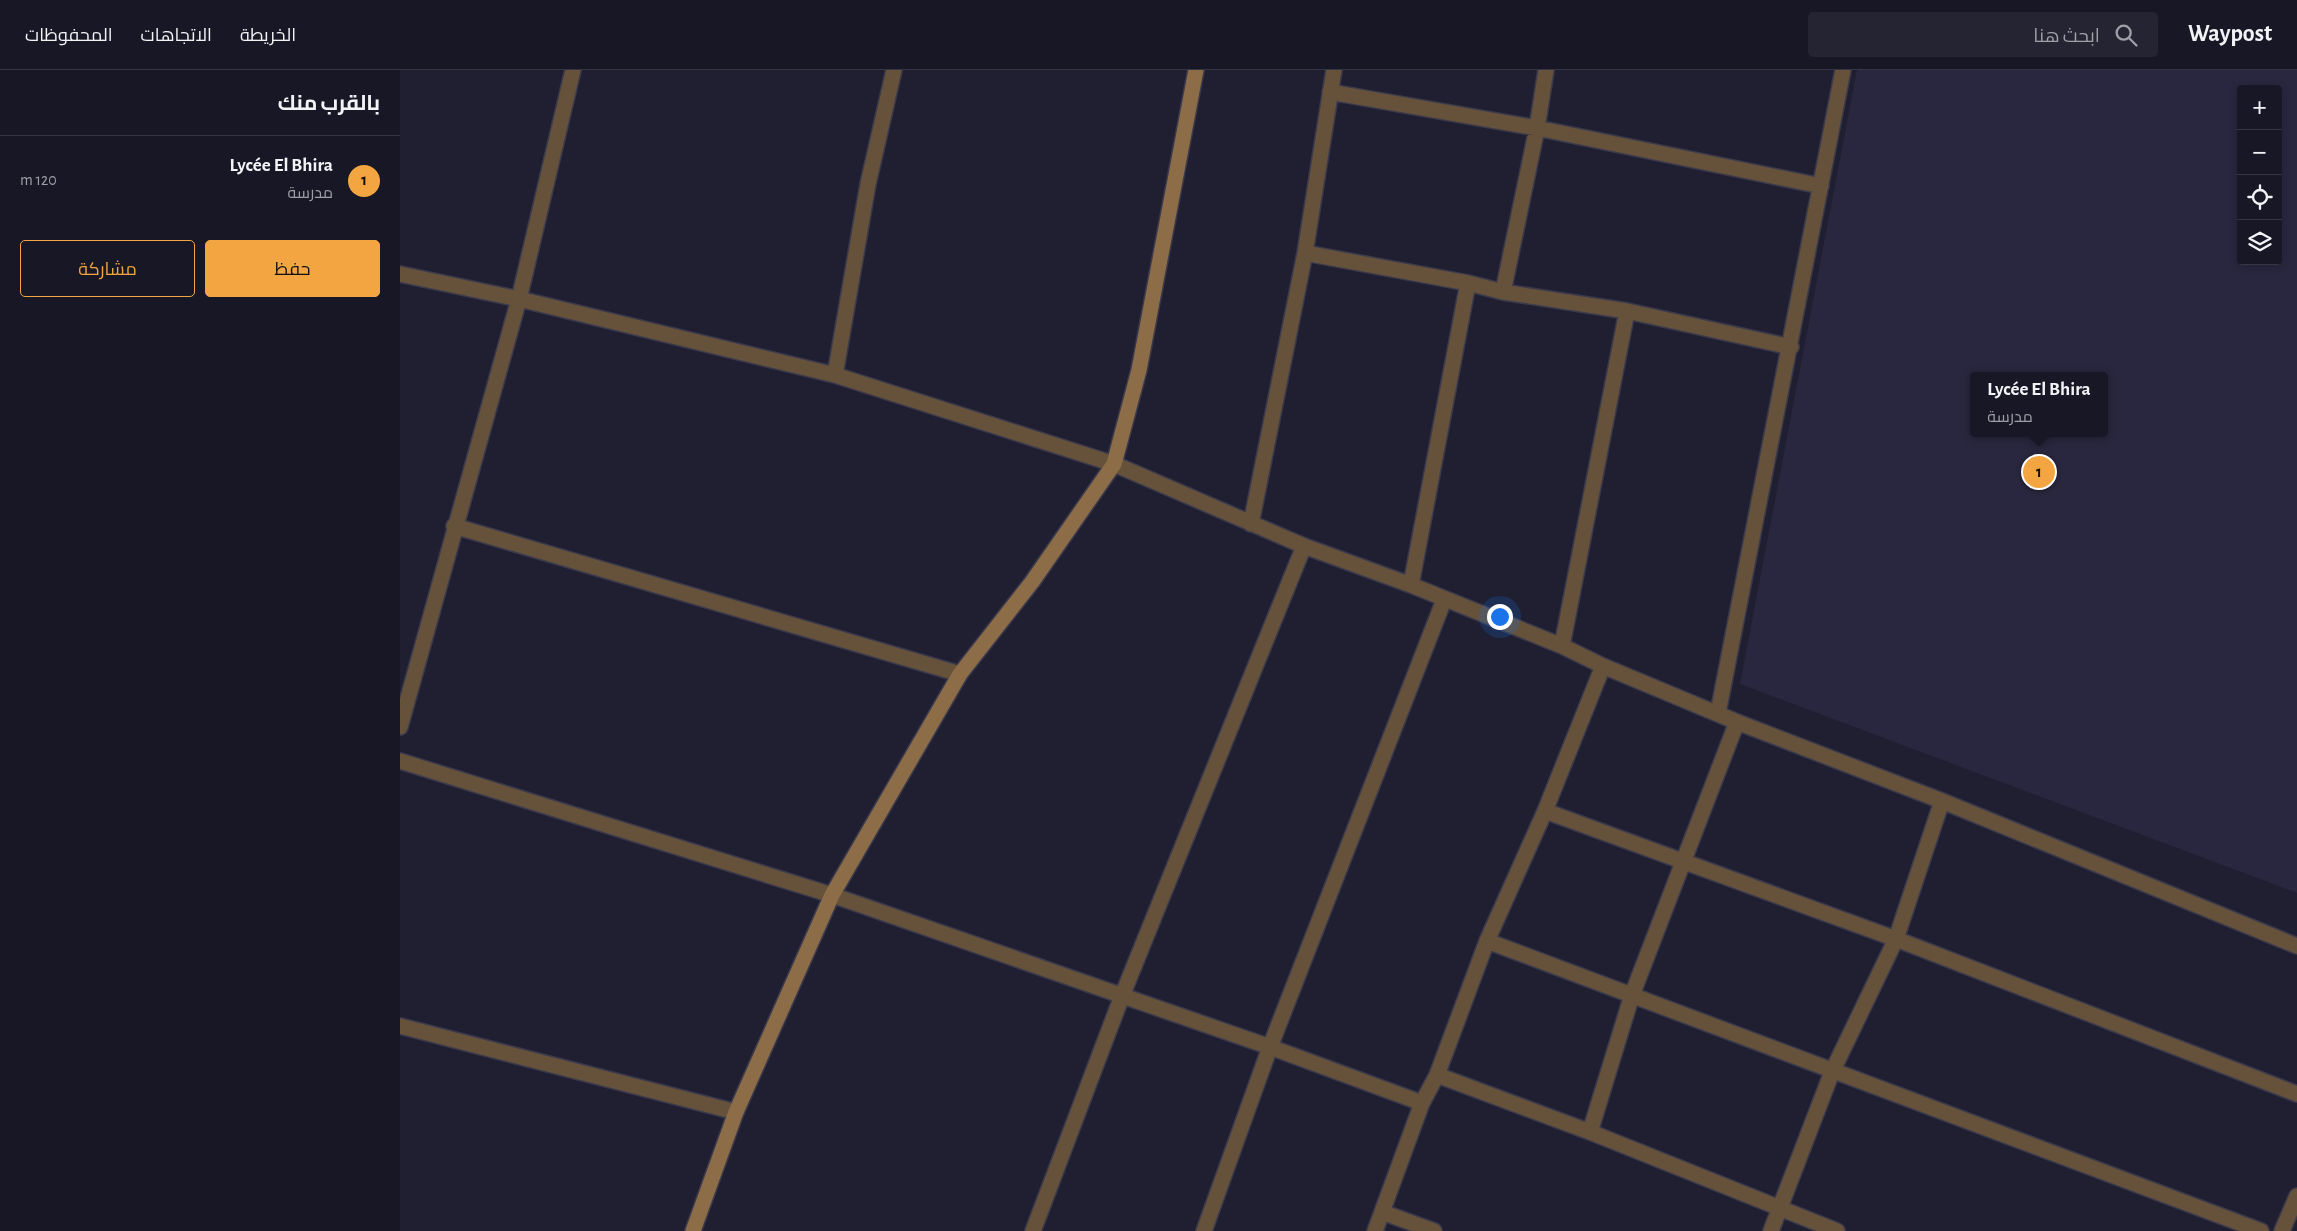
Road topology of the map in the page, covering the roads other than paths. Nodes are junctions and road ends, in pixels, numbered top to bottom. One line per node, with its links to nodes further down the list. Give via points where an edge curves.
1 (573, 70): 14 (street)
2 (894, 70): 17 (street, via 868,184)
3 (1196, 70): 18 (street, via 1139,370)
4 (1334, 70): 7 (street)
5 (1546, 70): 8 (street)
6 (1843, 70): 9 (street)
7 (1330, 92): 8 (street); 10 (street)
8 (1537, 128): 9 (street); 13 (street)
9 (1821, 186): 16 (street)
10 (1306, 253): 12 (street); 19 (street)
11 (400, 274): 14 (street)
12 (1468, 283): 13 (street); 22 (street)
13 (1503, 292): 15 (street)
14 (519, 299): 17 (street); 20 (street)
15 (1627, 311): 16 (street); 24 (street)
16 (1790, 347): 27 (street)
17 (835, 375): 18 (street)
18 (1114, 464): 19 (street); 26 (street, via 1032,582)
19 (1251, 524): 21 (street)
20 (454, 526): 26 (street); 29 (street)
21 (1304, 546): 22 (street); 39 (street)
22 (1411, 585): 23 (street)
23 (1444, 600): 24 (street); 41 (street)
24 (1562, 646): 25 (street)
25 (1603, 666): 27 (street); 32 (street)
26 (960, 674): 34 (street)
27 (1718, 713): 28 (street)
28 (1737, 722): 31 (street); 33 (street)
29 (400, 727)
30 (400, 761): 34 (street)
31 (1942, 801): 35 (street); 37 (street)
32 (1545, 811): 33 (street); 36 (street)
33 (1683, 860): 35 (street); 38 (street)
34 (832, 895): 39 (street); 46 (street)
35 (1896, 939): 42 (street); 44 (street)
36 (1488, 941): 38 (street); 43 (street)
37 (2297, 946)
38 (1632, 995): 42 (street); 47 (street)
39 (1122, 996): 41 (street); 52 (street)
40 (400, 1026): 46 (street)
41 (1270, 1048): 45 (street); 53 (street)
42 (1832, 1072): 49 (street); 58 (street)
43 (1437, 1075): 45 (street); 47 (street)
44 (2297, 1094)
45 (1422, 1103): 50 (street)
46 (736, 1112): 51 (street)
47 (1590, 1132): 49 (street)
48 (2297, 1196): 59 (street)
49 (1780, 1209): 56 (street); 57 (street)
50 (1382, 1212): 54 (street); 55 (street)
51 (693, 1231)
52 (1033, 1231)
53 (1204, 1231)
54 (1375, 1231)
55 (1434, 1231)
56 (1771, 1231)
57 (1837, 1231)
58 (2261, 1231)
59 (2282, 1231)

